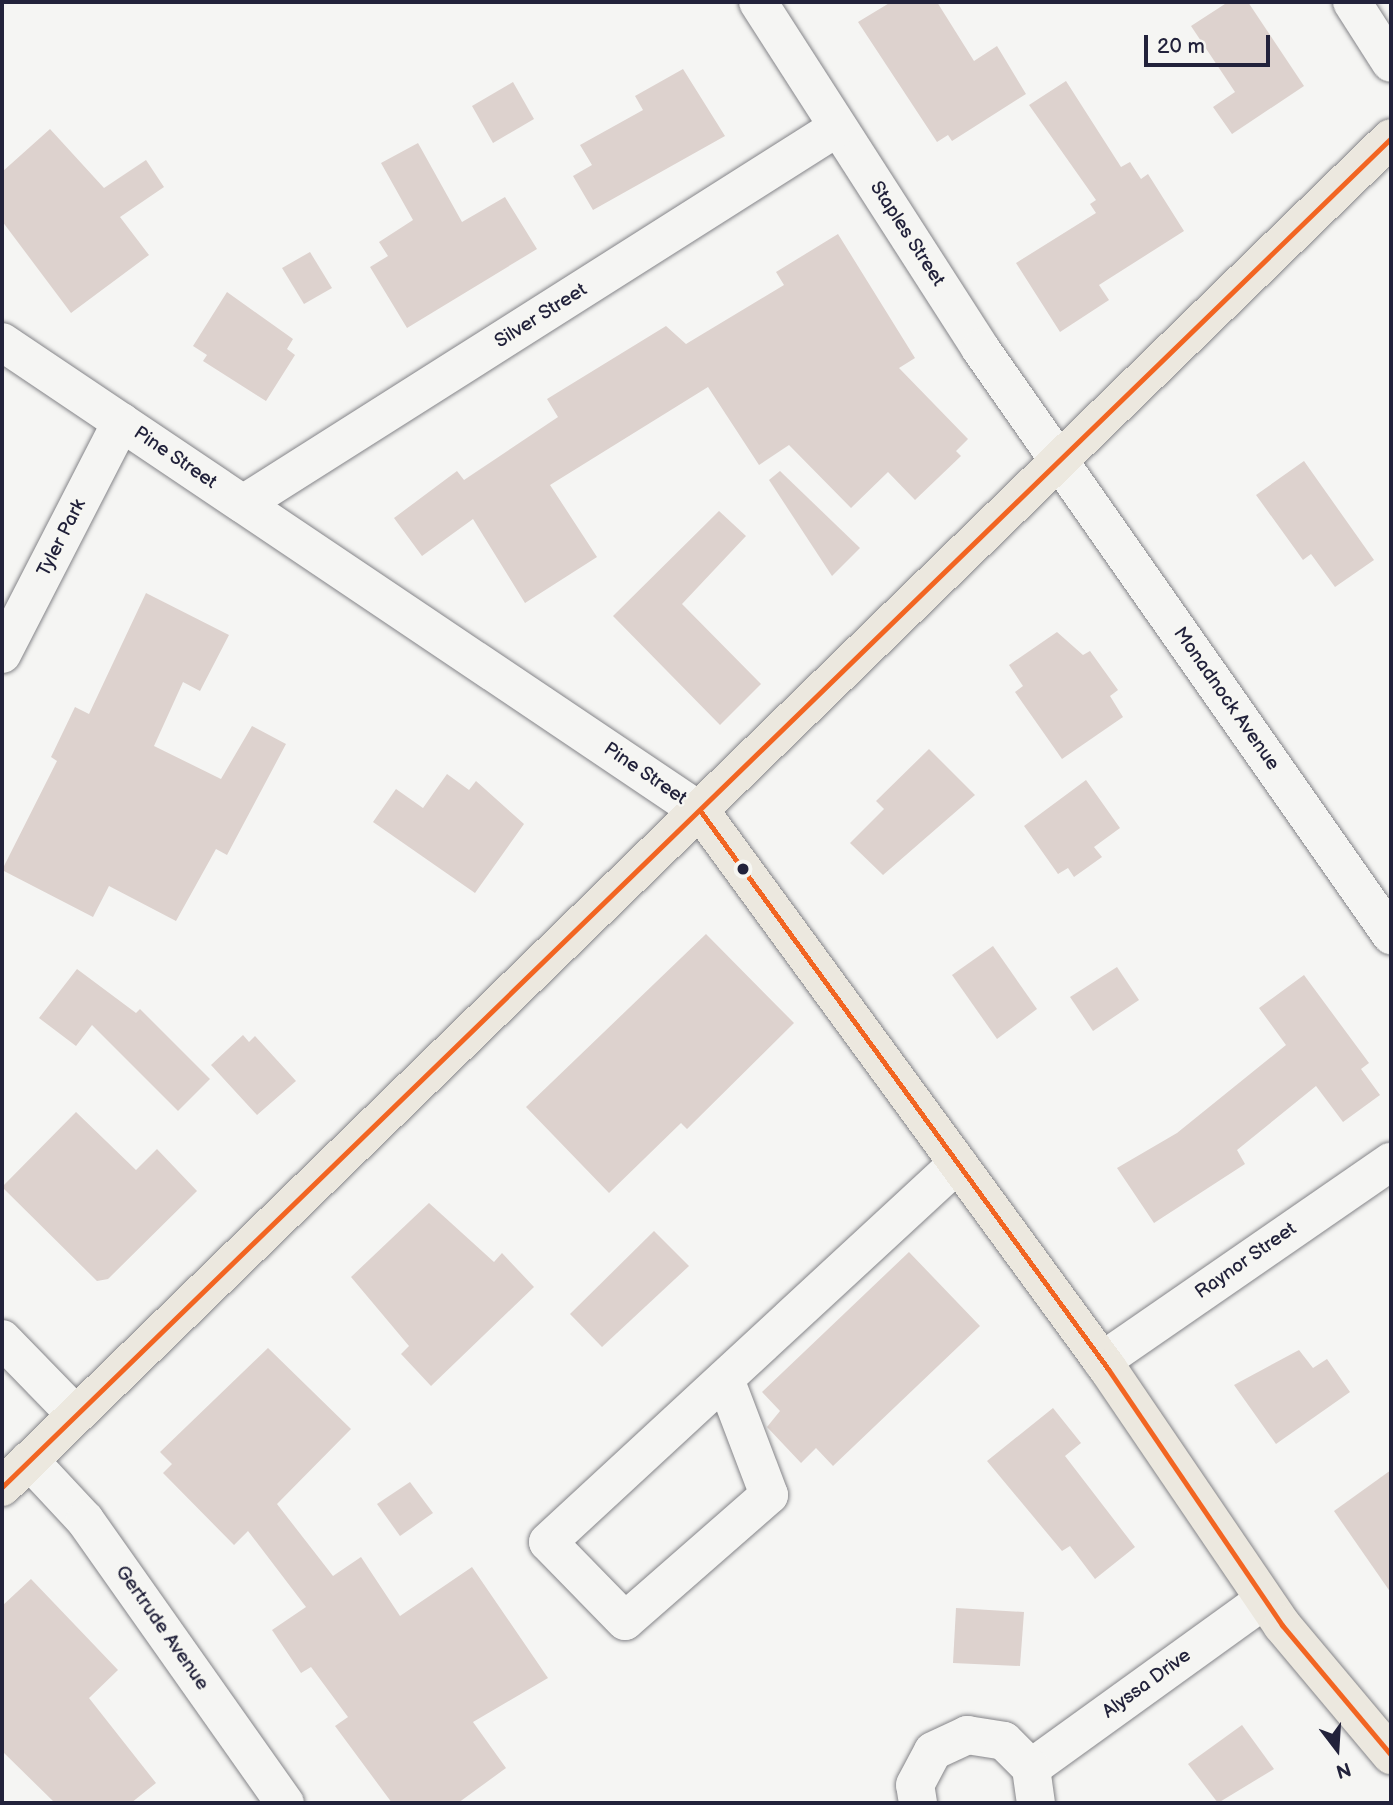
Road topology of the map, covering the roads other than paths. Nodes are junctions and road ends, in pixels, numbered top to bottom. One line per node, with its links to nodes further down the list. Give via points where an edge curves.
1 (758, 2): 4 (street, Staples Street)
2 (1352, 2): 3 (street)
3 (1391, 63)
4 (838, 127): 8 (street, Staples Street); 9 (street, Silver Street)
5 (1391, 138): 8 (main road)
6 (2, 342): 7 (street, Pine Street)
7 (121, 422): 9 (street, Pine Street); 10 (street, Tyler Park)
8 (1060, 463): 11 (main road); 12 (street, Monadnock Avenue)
9 (243, 504): 11 (street, Pine Street)
10 (2, 653)
11 (701, 812): 14 (main road, Pine Street); 18 (main road)
12 (1391, 935)
13 (1391, 1162): 16 (street, Raynor Street)
14 (958, 1163): 16 (main road, Pine Street); 17 (street)
15 (2, 1339): 18 (street)
16 (1102, 1361): 21 (main road, Pine Street)
17 (725, 1379): 17 (street, via 548,1542 625,1621 769,1495)
18 (76, 1415): 19 (main road)
19 (29, 1460): 20 (main road); 24 (street, Gertrude Avenue, via 85,1520)
20 (2, 1487)
21 (1264, 1600): 22 (main road, Pine Street); 23 (street, Alyssa Drive)
22 (1391, 1755)
23 (1033, 1786): 25 (street, Alyssa Drive, via 1004,1741 967,1735 933,1751 915,1784)
24 (285, 1803)
25 (918, 1803)

